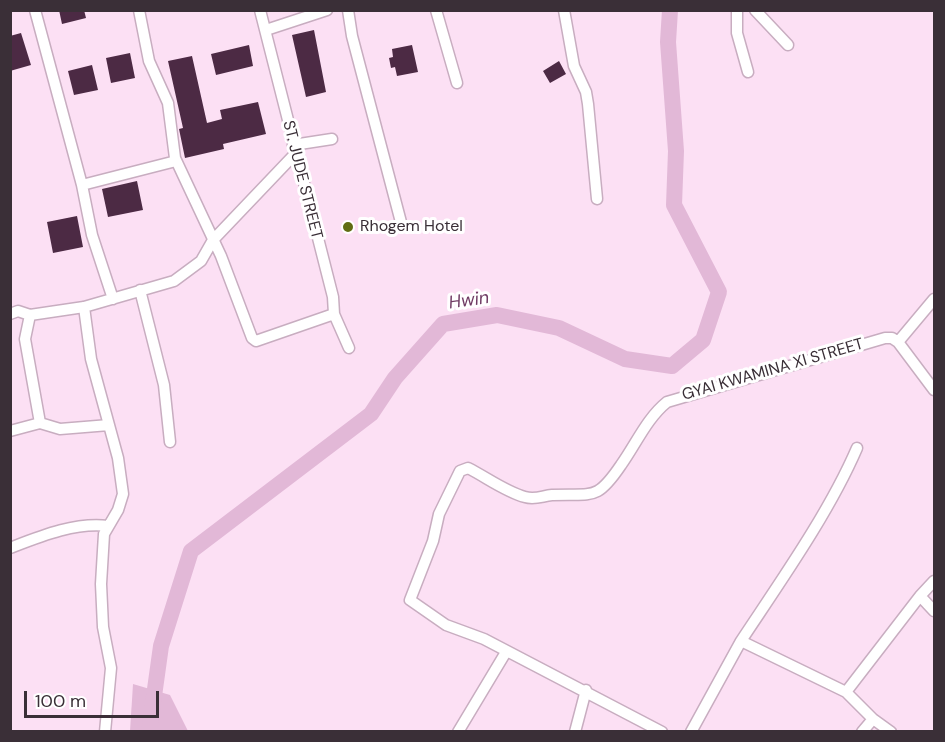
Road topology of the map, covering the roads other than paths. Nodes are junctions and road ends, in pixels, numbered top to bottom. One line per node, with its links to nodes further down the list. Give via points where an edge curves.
1 (35, 10): 17 (street)
2 (139, 10): 16 (street, via 149,62 168,103)
3 (260, 10): 10 (street, ST. JUDE STREET)
4 (327, 10): 10 (street)
5 (348, 10): 19 (street)
6 (436, 10): 13 (street)
7 (564, 10): 18 (street, via 574,66 586,92)
8 (737, 10): 12 (street, via 737,33)
9 (755, 10): 11 (street)
10 (266, 30): 15 (street, ST. JUDE STREET)
11 (788, 45)
12 (748, 72)
13 (457, 83)
14 (332, 139): 15 (street)
15 (294, 150): 20 (street); 26 (street, ST. JUDE STREET, via 333,297)
16 (176, 161): 17 (street); 20 (street)
17 (82, 185): 22 (street, via 92,235)
18 (597, 199)
19 (402, 226)
20 (213, 240): 21 (street, via 201,261 184,275); 26 (street, via 254,340)
21 (140, 290): 22 (street); 34 (street, via 164,385)
22 (113, 299): 24 (street)
23 (934, 299): 28 (street)
24 (84, 307): 27 (street); 32 (street, via 91,359)
25 (10, 314): 27 (street, via 18,311)
26 (334, 314): 29 (street, ST. JUDE STREET)
27 (30, 315): 31 (street, via 25,339)
28 (898, 342): 30 (street); 42 (street, GYAI KWAMINA XI STREET, via 885,338 667,402 657,410 607,484 588,496 523,497 464,468 459,471 439,514 410,600 446,626 484,639)
29 (349, 348)
30 (934, 390)
31 (40, 423): 32 (street, via 60,429); 33 (street)
32 (109, 425): 36 (street, via 123,494)
33 (10, 431)
34 (170, 442)
35 (857, 448): 41 (street, via 800,549)
36 (108, 526): 37 (street, via 46,534); 46 (street, via 101,584 103,627 111,668)
37 (10, 548)
38 (934, 581): 39 (street)
39 (920, 597): 40 (street); 44 (street)
40 (934, 611)
41 (741, 641): 44 (street); 50 (street)
42 (506, 652): 43 (street); 47 (street)
43 (586, 690): 48 (street); 49 (street)
44 (846, 692): 45 (street)
45 (873, 719): 51 (street); 52 (street)
46 (105, 732)
47 (458, 732)
48 (575, 732)
49 (662, 732)
50 (691, 732)
51 (862, 732)
52 (891, 732)

